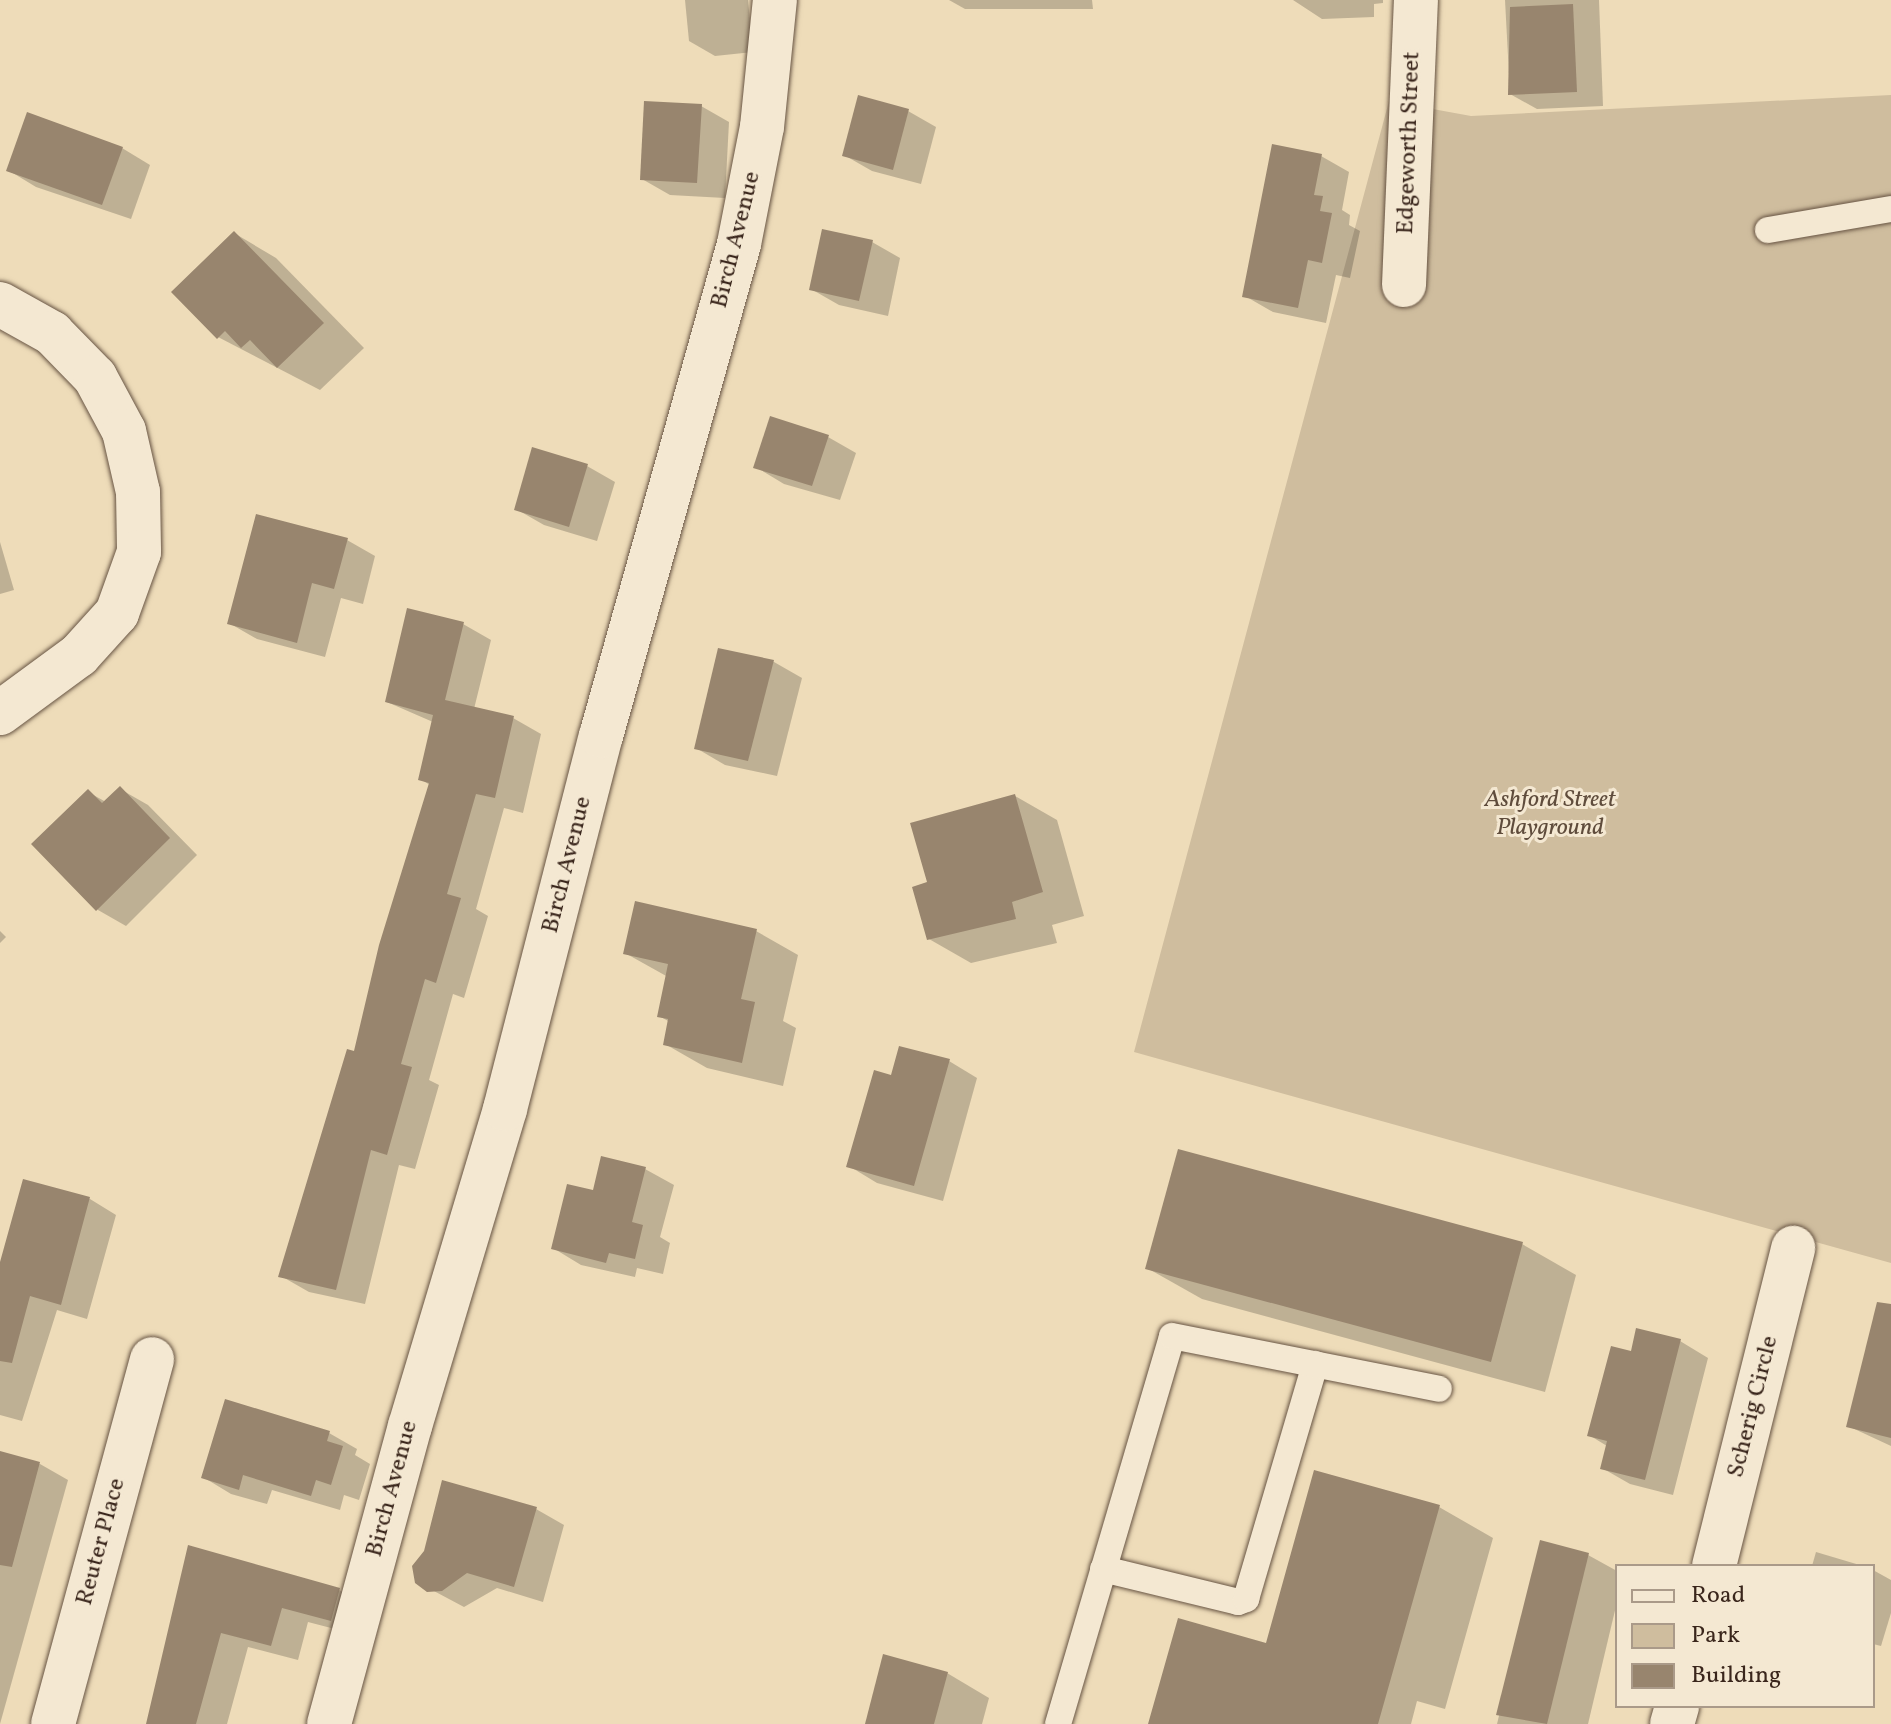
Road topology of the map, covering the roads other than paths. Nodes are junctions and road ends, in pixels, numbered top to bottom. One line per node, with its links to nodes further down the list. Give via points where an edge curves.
1 (775, 0): 15 (street, Birch Avenue, via 765,113 739,244 601,736 505,1109 410,1426)
2 (1416, 0): 5 (street, Edgeworth Street)
3 (1891, 209): 4 (lane)
4 (1768, 230)
5 (1404, 285)
6 (0, 304): 7 (street, via 52,333 95,377 124,431 138,492 139,552 117,613 79,655)
7 (0, 713)
8 (1793, 1248): 12 (street, Scherig Circle)
9 (152, 1359): 14 (street, Reuter Place)
10 (1315, 1364): 11 (lane); 13 (lane, via 1172,1336); 13 (lane, via 1246,1599 1238,1602)
11 (1439, 1389)
12 (1714, 1564)
13 (1103, 1569): 16 (lane)
14 (53, 1724)
15 (329, 1724)
16 (1058, 1724)

